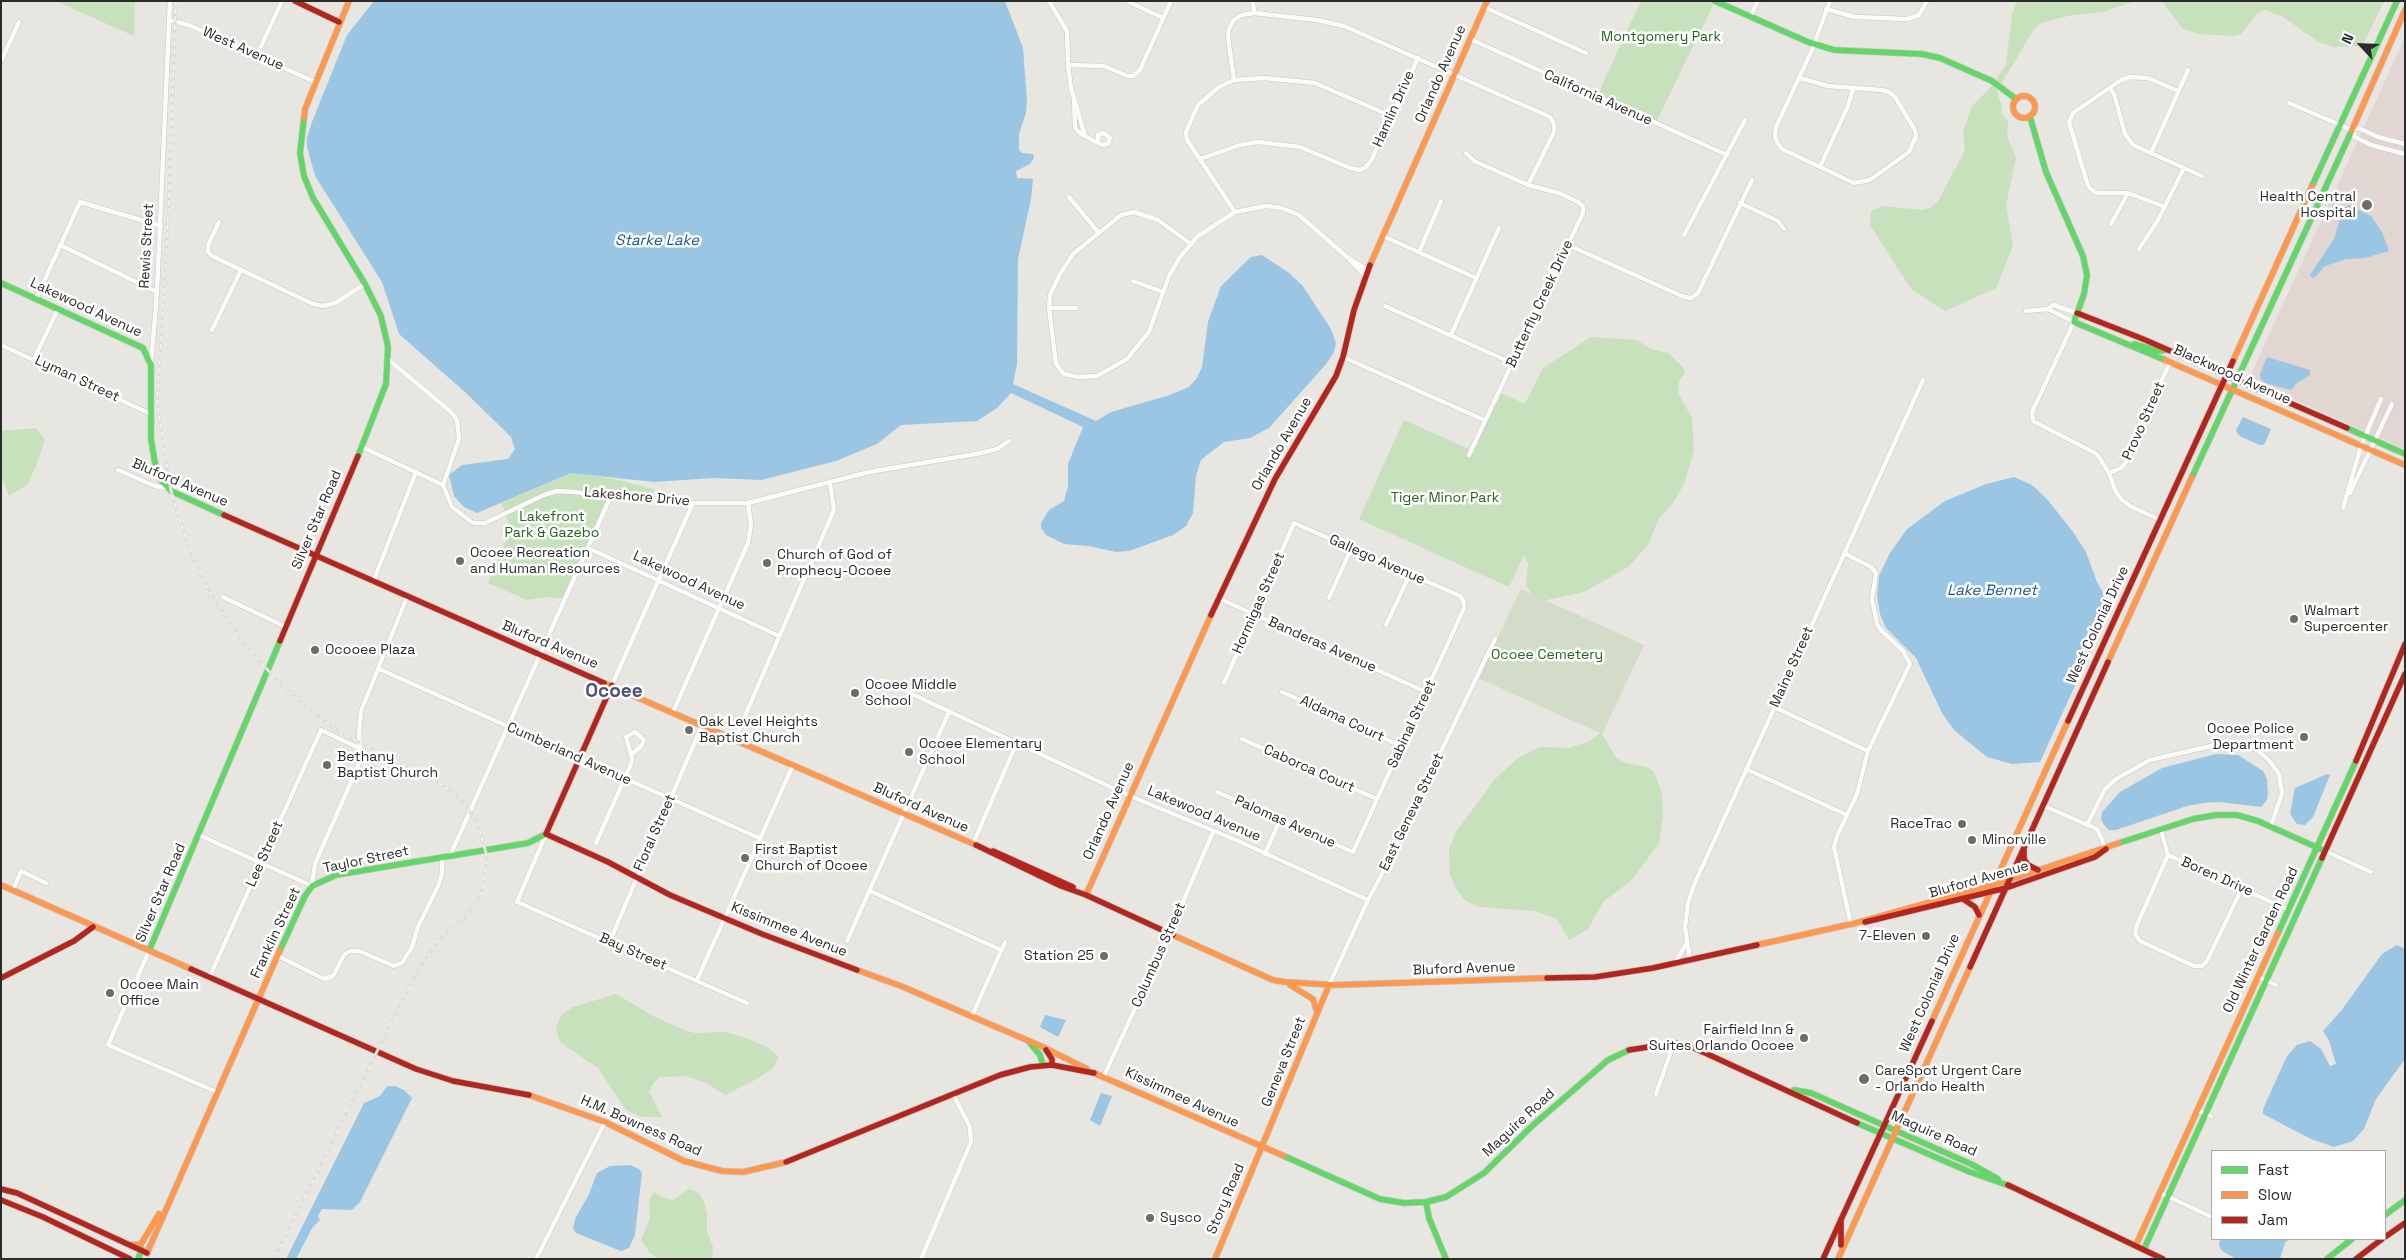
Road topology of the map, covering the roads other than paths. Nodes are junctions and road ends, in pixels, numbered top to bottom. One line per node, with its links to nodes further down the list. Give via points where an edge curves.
1 (170, 1): 20 (street, Rewis Street)
2 (282, 1): 26 (street)
3 (295, 1): 22 (main road)
4 (349, 1): 22 (main road, Silver Star Road)
5 (1049, 1): 29 (street, via 1067,31)
6 (1127, 1): 19 (street)
7 (1171, 1): 19 (street)
8 (1253, 1): 17 (street)
9 (1715, 1): 18 (main road)
10 (1758, 1): 18 (street)
11 (1830, 1): 15 (street)
12 (1927, 1): 15 (street, via 1919,15 1907,19 1855,17)
13 (2397, 1): 44 (main road, West Colonial Drive)
14 (1485, 4): 23 (main road, Orlando Avenue); 25 (street)
15 (1826, 9): 24 (street)
16 (2405, 10): 45 (main road, West Colonial Drive)
17 (1254, 13): 27 (street, via 1344,26); 33 (street, via 1233,20 1229,28)
18 (1750, 17): 24 (main road)
19 (1163, 18): 29 (street, via 1140,70 1133,76 1104,66)
20 (169, 20): 26 (street, West Avenue, via 189,24); 67 (street, Rewis Street)
21 (19, 22): 28 (street)
22 (339, 22): 34 (main road, Silver Star Road)
23 (1470, 39): 31 (main road, Orlando Avenue); 52 (street, California Avenue)
24 (1813, 44): 32 (street); 39 (main road, via 1834,50 1922,54 1940,58 1992,81)
25 (1586, 53)
26 (257, 55): 34 (street, West Avenue)
27 (1418, 58): 31 (street); 41 (street, Hamlin Drive)
28 (1, 62)
29 (1068, 65): 38 (street)
30 (2188, 70): 37 (street)
31 (1454, 75): 58 (street, via 1550,117 1554,132); 72 (main road, Orlando Avenue)
32 (1800, 78): 36 (street); 54 (street, via 1776,127 1775,136 1782,149)
33 (1234, 80): 41 (street, via 1264,78 1315,83); 53 (street, via 1208,94 1193,114 1186,132 1187,140)
34 (316, 82): 85 (main road, Silver Star Road, via 305,109 301,132 304,176 313,198)
35 (2110, 88): 37 (street, via 2130,77 2148,78); 50 (street, via 2127,139); 59 (street, via 2073,113 2069,122 2088,186 2097,193)
36 (1852, 89): 54 (street, via 1848,106); 54 (street, via 1882,90 1895,97 1914,130 1913,144 1909,152 1863,183)
37 (2178, 91): 50 (street)
38 (1074, 96): 46 (street); 46 (street, via 1075,128)
39 (2016, 98): 42 (main road, via 2013,106 2016,115); 42 (main road, via 2024,95 2034,101 2035,111)
40 (2289, 103): 44 (street)
41 (1391, 116): 53 (street, Hamlin Drive, via 1371,161 1360,170 1300,147 1258,142 1240,144)
42 (2030, 117): 95 (main road, via 2049,179 2083,256 2087,274)
43 (1745, 120): 52 (street)
44 (2340, 125): 45 (street); 108 (main road, West Colonial Drive)
45 (2352, 130): 48 (street, via 2359,128); 51 (street, via 2355,137 2372,145); 110 (main road, West Colonial Drive)
46 (1086, 136): 47 (street)
47 (1098, 141)
48 (2405, 144)
49 (1466, 153): 58 (street, via 1474,161)
50 (2150, 153): 55 (street)
51 (2405, 154)
52 (1727, 155): 71 (street)
53 (1200, 159): 64 (street)
54 (1820, 167)
55 (2184, 168): 56 (street); 63 (street)
56 (2202, 176)
57 (1752, 180): 62 (street)
58 (1528, 185): 75 (street, Butterfly Creek Drive, via 1559,193 1583,206 1583,213)
59 (2128, 193): 63 (street); 66 (street)
60 (1068, 197): 70 (street)
61 (1441, 201): 77 (street)
62 (1740, 203): 69 (street, via 1778,221); 75 (street, via 1698,293 1691,298)
63 (2165, 207): 76 (street)
64 (1235, 212): 73 (street, via 1210,227); 78 (street, via 1266,206 1282,208 1299,215)
65 (219, 222): 79 (street, via 208,252)
66 (2111, 224)
67 (161, 226): 74 (street, via 80,202); 86 (street, Rewis Street)
68 (1500, 228): 82 (street)
69 (1784, 229)
70 (1098, 232): 73 (street, via 1121,215 1134,212 1158,220); 90 (street, via 1073,254 1060,274 1050,295)
71 (1684, 235)
72 (1383, 236): 77 (street); 80 (main road, Orlando Avenue)
73 (1191, 244): 87 (street, via 1173,268)
74 (60, 245): 86 (street); 88 (street)
75 (1568, 245): 106 (street, Butterfly Creek Drive)
76 (2139, 249)
77 (1419, 252): 82 (street)
78 (1347, 257): 80 (street); 81 (street)
79 (241, 270): 85 (street, via 323,306); 97 (street)
80 (1368, 270): 81 (main road, Orlando Avenue)
81 (1365, 276): 102 (main road, Orlando Avenue)
82 (1476, 278): 98 (street)
83 (1133, 281): 87 (street)
84 (1, 283): 88 (main road, Lakewood Avenue)
85 (365, 284): 104 (main road, Silver Star Road, via 381,316)
86 (157, 292): 107 (street, Rewis Street)
87 (1162, 292): 90 (street, via 1149,332 1140,346 1127,360 1097,376 1064,374 1056,364)
88 (36, 299): 92 (main road, Lakewood Avenue)
89 (1384, 306): 98 (street)
90 (1049, 308): 91 (street)
91 (1076, 308)
92 (58, 309): 103 (street); 107 (main road, Lakewood Avenue, via 143,348)
93 (2048, 309): 94 (street, Blackwood Avenue); 95 (street, Blackwood Avenue, via 2053,305); 96 (street, Blackwood Avenue)
94 (2026, 311)
95 (2077, 313): 96 (main road); 101 (main road, Blackwood Avenue)
96 (2074, 322): 99 (main road, Blackwood Avenue); 128 (street, via 2032,412 2033,421 2090,448)
97 (212, 330)
98 (1452, 334): 106 (street)
99 (2129, 344): 101 (main road); 105 (main road, Blackwood Avenue)
100 (1, 345): 103 (street, Lyman Street)
101 (2166, 350): 108 (main road, Blackwood Avenue)
102 (1343, 357): 116 (street); 148 (main road, Orlando Avenue, via 1327,393 1263,501)
103 (34, 359): 115 (street, Lyman Street)
104 (389, 360): 121 (main road, Silver Star Road, via 386,384); 129 (street, via 457,420 459,439)
105 (2170, 362): 111 (main road, Blackwood Avenue); 128 (street, Provo Street, via 2126,462)
106 (1512, 363): 116 (street, Butterfly Creek Drive)
107 (151, 365): 115 (main road, Rewis Street)
108 (2226, 376): 110 (main road, Blackwood Avenue); 111 (main road, West Colonial Drive)
109 (1922, 380): 139 (street, Maine Street)
110 (2236, 380): 112 (main road, West Colonial Drive); 117 (main road, Blackwood Avenue)
111 (2222, 385): 112 (main road, Blackwood Avenue); 135 (main road, West Colonial Drive)
112 (2232, 390): 120 (main road, Blackwood Avenue); 151 (main road, West Colonial Drive)
113 (2381, 399): 117 (street)
114 (2392, 404): 119 (street)
115 (151, 414): 131 (main road, Rewis Street, via 156,469)
116 (1484, 420): 124 (street, Butterfly Creek Drive)
117 (2365, 437): 119 (main road, Blackwood Avenue); 120 (street)
118 (1009, 441): 130 (street, Lakeshore Drive, via 997,449 869,472)
119 (2374, 441): 122 (street); 123 (main road, Blackwood Avenue)
120 (2361, 446): 122 (main road, Blackwood Avenue); 122 (street, via 2343,508)
121 (362, 447): 127 (street); 140 (main road, Silver Star Road)
122 (2370, 451): 125 (main road, Blackwood Avenue)
123 (2405, 454)
124 (1469, 455)
125 (2405, 465)
126 (118, 470): 131 (street, Bluford Avenue)
127 (416, 472): 129 (street); 143 (street)
128 (2110, 473): 135 (street, via 2115,490 2122,499)
129 (443, 484): 132 (street, Lakeshore Drive, via 452,508 473,523 485,522 557,491)
130 (830, 484): 134 (street, Lakeshore Drive); 155 (street, via 834,510)
131 (166, 488): 140 (main road, Bluford Avenue)
132 (610, 498): 133 (street, Lakeshore Drive); 137 (street)
133 (693, 503): 134 (street, Lakeshore Drive); 142 (street)
134 (748, 503): 150 (street, via 751,525 748,543)
135 (2160, 520): 144 (main road, West Colonial Drive)
136 (1294, 523): 138 (street, Gallego Avenue); 152 (street, Hormigas Street)
137 (588, 548): 142 (street, Lakewood Avenue); 158 (street)
138 (1351, 549): 141 (street, Gallego Avenue); 149 (street)
139 (1844, 553): 167 (street, Maine Street); 177 (street, via 1876,573 1872,599 1877,624 1903,651 1910,664)
140 (315, 557): 143 (main road, Bluford Avenue); 154 (main road, Silver Star Road)
141 (1410, 574): 145 (street, Gallego Avenue); 153 (street)
142 (658, 581): 150 (street, Lakewood Avenue); 164 (street)
143 (373, 582): 146 (main road, Bluford Avenue)
144 (2128, 588): 151 (main road); 216 (main road, West Colonial Drive)
145 (1460, 596): 166 (street, Sabinal Street, via 1464,608)
146 (407, 597): 158 (main road, Bluford Avenue); 160 (street, Franklin Street)
147 (223, 598): 154 (street)
148 (1218, 598): 152 (street, Banderas Avenue); 184 (main road, Orlando Avenue)
149 (1329, 598)
150 (719, 609): 155 (street, Lakewood Avenue); 168 (street)
151 (2133, 609): 187 (main road, West Colonial Drive)
152 (1254, 614): 163 (street, Hormigas Street); 166 (street, Banderas Avenue)
153 (1386, 625)
154 (286, 628): 196 (main road, Silver Star Road)
155 (779, 636): 172 (street)
156 (1495, 639): 224 (street, East Geneva Street)
157 (2405, 644): 159 (main road, Old Winter Garden Road)
158 (541, 654): 164 (main road, Bluford Avenue); 171 (street)
159 (2402, 659): 201 (main road, Old Winter Garden Road)
160 (379, 669): 171 (street, Cumberland Avenue); 176 (street, Franklin Street, via 361,711 358,734)
161 (2405, 674): 204 (main road, Old Winter Garden Road)
162 (882, 680): 169 (street, Lakewood Avenue)
163 (1224, 683)
164 (612, 685): 168 (main road, Bluford Avenue); 179 (main road)
165 (1282, 692): 175 (street, Aldama Court)
166 (1426, 692): 175 (street, Sabinal Street)
167 (1774, 707): 177 (street); 181 (street, Maine Street)
168 (673, 712): 170 (main road, Bluford Avenue)
169 (950, 712): 174 (street, Lakewood Avenue); 188 (street)
170 (702, 725): 172 (main road, Bluford Avenue); 185 (street, Floral Street)
171 (508, 727): 179 (street, Cumberland Avenue); 207 (street)
172 (735, 739): 180 (main road, Bluford Avenue)
173 (1242, 739): 186 (street, Caborca Court)
174 (1017, 742): 184 (street, Lakewood Avenue); 199 (street)
175 (1402, 746): 186 (street, Sabinal Street)
176 (361, 749): 209 (street, Lee Street, via 321,730); 217 (street, Franklin Street, via 358,765 315,864)
177 (1868, 751): 189 (street, via 1857,794)
178 (631, 755): 178 (street, via 626,737 635,732 644,740); 182 (street, via 631,764)
179 (580, 758): 182 (street, Cumberland Avenue); 194 (main road)
180 (793, 765): 188 (main road, Bluford Avenue); 197 (street)
181 (1746, 768): 189 (street); 235 (street, Maine Street, via 1694,884 1688,903)
182 (624, 779): 185 (street, Cumberland Avenue); 198 (street)
183 (1217, 792): 190 (street, Palomas Avenue)
184 (1130, 796): 195 (street, Lakewood Avenue); 223 (main road, Orlando Avenue)
185 (670, 799): 197 (street, Cumberland Avenue); 212 (street, Floral Street)
186 (1377, 799): 203 (street, Sabinal Street)
187 (2044, 806): 191 (street); 200 (main road, West Colonial Drive)
188 (904, 814): 199 (main road, Bluford Avenue); 221 (street)
189 (1847, 814): 229 (street, via 1834,848)
190 (1280, 820): 203 (street, Palomas Avenue); 205 (street)
191 (2087, 825): 192 (street, via 2105,788 2150,760 2234,743 2253,747 2270,760 2279,774 2282,793); 202 (street, via 2097,830)
192 (2271, 826): 193 (main road, Bluford Avenue, via 2237,815 2216,815); 201 (main road, Bluford Avenue)
193 (2161, 830): 202 (main road, Bluford Avenue); 206 (street, Boren Drive)
194 (547, 832): 207 (main road, Taylor Street, via 528,843); 212 (main road, Kissimmee Avenue); 232 (street, Bay Street, via 517,902)
195 (1213, 832): 205 (street, Lakewood Avenue); 231 (street, Columbus Street)
196 (199, 835): 209 (street, Taylor Street); 237 (main road, Silver Star Road)
197 (760, 838): 228 (street)
198 (596, 843)
199 (973, 844): 223 (main road, Bluford Avenue, via 1061,886)
200 (2024, 847): 210 (main road, via 2024,859); 213 (main road, West Colonial Drive)
201 (2317, 848): 204 (main road, Bluford Avenue); 226 (main road, Old Winter Garden Road)
202 (2106, 849): 210 (main road, Bluford Avenue, via 2093,850); 218 (main road, Bluford Avenue, via 2095,857)
203 (1353, 852)
204 (2325, 852): 211 (street); 245 (main road, Old Winter Garden Road)
205 (1265, 854): 224 (street, Lakewood Avenue)
206 (2168, 855): 219 (street, Boren Drive); 219 (street, via 2135,934 2140,941 2194,966 2202,966 2207,961)
207 (450, 856): 208 (main road, Taylor Street)
208 (442, 858): 217 (main road, Taylor Street, via 336,875); 238 (street, via 439,884 402,963 394,966 355,950 344,955 333,976 324,979)
209 (261, 863): 217 (street, Taylor Street); 243 (street, Lee Street)
210 (2038, 870): 213 (main road, Bluford Avenue)
211 (2371, 872)
212 (636, 877): 228 (main road, Kissimmee Avenue); 232 (street, Floral Street)
213 (2009, 880): 216 (main road, Bluford Avenue); 218 (main road, West Colonial Drive)
214 (46, 883): 220 (street, via 20,871)
215 (1, 885): 220 (main road, H.M. Bowness Road)
216 (1993, 885): 222 (main road, West Colonial Drive); 229 (main road, Bluford Avenue)
217 (312, 886): 238 (main road, Franklin Street)
218 (2006, 888): 222 (main road, Bluford Avenue); 268 (main road, West Colonial Drive)
219 (2242, 888): 226 (street, Boren Drive)
220 (13, 890): 230 (main road, H.M. Bowness Road)
221 (870, 891): 233 (street); 236 (street)
222 (1989, 893): 225 (main road, Bluford Avenue); 227 (main road, West Colonial Drive)
223 (1086, 894): 231 (main road, Bluford Avenue)
224 (1368, 900): 247 (street, East Geneva Street)
225 (1963, 900): 227 (main road, via 1975,907); 229 (main road, Bluford Avenue)
226 (2289, 910): 241 (main road, Old Winter Garden Road)
227 (1979, 915): 267 (main road, West Colonial Drive)
228 (724, 918): 244 (street); 252 (main road, Kissimmee Avenue)
229 (1853, 924): 239 (main road, Bluford Avenue)
230 (93, 927): 237 (main road, H.M. Bowness Road); 242 (main road, via 74,941)
231 (1170, 932): 246 (main road, Bluford Avenue, via 1273,980); 259 (street, Columbus Street)
232 (610, 941): 244 (street, Bay Street)
233 (847, 941)
234 (1005, 942): 236 (street)
235 (1686, 943): 239 (street, Maine Street); 240 (street)
236 (1001, 950): 252 (street)
237 (149, 951): 243 (main road, H.M. Bowness Road); 261 (street, Silver Star Road, via 108,1045)
238 (278, 956): 249 (main road, Franklin Street)
239 (1690, 960): 240 (main road, Bluford Avenue)
240 (1675, 963): 247 (main road, Bluford Avenue, via 1595,977)
241 (2258, 977): 245 (street); 264 (main road, Old Winter Garden Road)
242 (1, 978)
243 (209, 978): 249 (main road, H.M. Bowness Road)
244 (697, 980): 250 (street, Bay Street)
245 (2266, 981): 248 (street); 265 (main road, Old Winter Garden Road)
246 (1285, 982): 247 (main road, Bluford Avenue); 251 (main road, via 1313,999)
247 (1329, 985): 251 (main road, Geneva Street)
248 (2276, 986)
249 (259, 1000): 261 (main road, Franklin Street); 266 (main road, H.M. Bowness Road, via 416,1069 453,1081 545,1099)
250 (747, 1003)
251 (1317, 1014): 271 (main road, Geneva Street)
252 (972, 1016): 253 (main road, Kissimmee Avenue)
253 (1026, 1041): 255 (main road, Kissimmee Avenue); 256 (main road, Kissimmee Avenue, via 1035,1047)
254 (1674, 1043): 260 (main road, Maguire Road, via 1690,1046); 263 (street); 279 (main road, Maguire Road, via 1631,1049 1608,1060 1484,1173 1446,1198)
255 (1043, 1047): 257 (main road, via 1049,1053); 258 (main road, Kissimmee Avenue)
256 (1043, 1065): 257 (main road, Kissimmee Avenue); 262 (main road, H.M. Bowness Road, via 1000,1075)
257 (1052, 1065): 258 (main road, Kissimmee Avenue)
258 (1091, 1072): 259 (main road, Kissimmee Avenue)
259 (1104, 1076): 271 (main road, Kissimmee Avenue)
260 (1789, 1090): 267 (main road, Maguire Road, via 1811,1093); 269 (main road, Maguire Road)
261 (217, 1092): 274 (main road, Franklin Street)
262 (953, 1094): 266 (main road, H.M. Bowness Road, via 786,1163 743,1172 722,1171 684,1161); 296 (street, via 970,1127 971,1142)
263 (1656, 1094)
264 (2198, 1111): 265 (street); 275 (main road, Old Winter Garden Road)
265 (2209, 1115): 276 (main road, Old Winter Garden Road)
266 (604, 1122): 295 (street)
267 (1884, 1125): 268 (main road, Maguire Road); 269 (main road, West Colonial Drive)
268 (1895, 1130): 270 (main road, West Colonial Drive); 272 (main road, Maguire Road, via 1973,1165)
269 (1880, 1133): 270 (main road, Maguire Road); 283 (main road, West Colonial Drive)
270 (1892, 1138): 272 (main road, Maguire Road); 292 (main road, West Colonial Drive)
271 (1261, 1148): 279 (main road, Maguire Road, via 1380,1199); 297 (main road, Story Road)
272 (2010, 1186): 289 (main road, Maguire Road)
273 (1, 1189): 288 (main road, via 17,1193)
274 (173, 1189): 280 (main road, Franklin Street); 291 (main road, Franklin Street)
275 (2160, 1193): 276 (street); 289 (main road, Old Winter Garden Road)
276 (2168, 1197): 282 (street); 290 (main road, Old Winter Garden Road)
277 (1, 1200): 293 (main road)
278 (2405, 1200): 281 (main road)
279 (1426, 1202): 298 (main road)
280 (159, 1214): 288 (main road, via 140,1244); 291 (main road, Franklin Street)
281 (2386, 1214)
282 (2211, 1217)
283 (1841, 1219): 292 (main road, via 1842,1241); 299 (main road, West Colonial Drive)
284 (2405, 1223): 285 (main road)
285 (2386, 1236)
286 (2351, 1240): 301 (main road)
287 (2380, 1240): 302 (main road)
288 (128, 1245): 291 (main road)
289 (2136, 1245): 290 (main road, Maguire Road)
290 (2144, 1249): 300 (main road, Maguire Road)
291 (144, 1252): 294 (main road, Franklin Street)
292 (1838, 1258)
293 (130, 1259)
294 (138, 1259)
295 (536, 1259)
296 (921, 1259)
297 (1215, 1259)
298 (1446, 1259)
299 (1823, 1259)
300 (2163, 1259)
301 (2327, 1259)
302 (2356, 1259)

